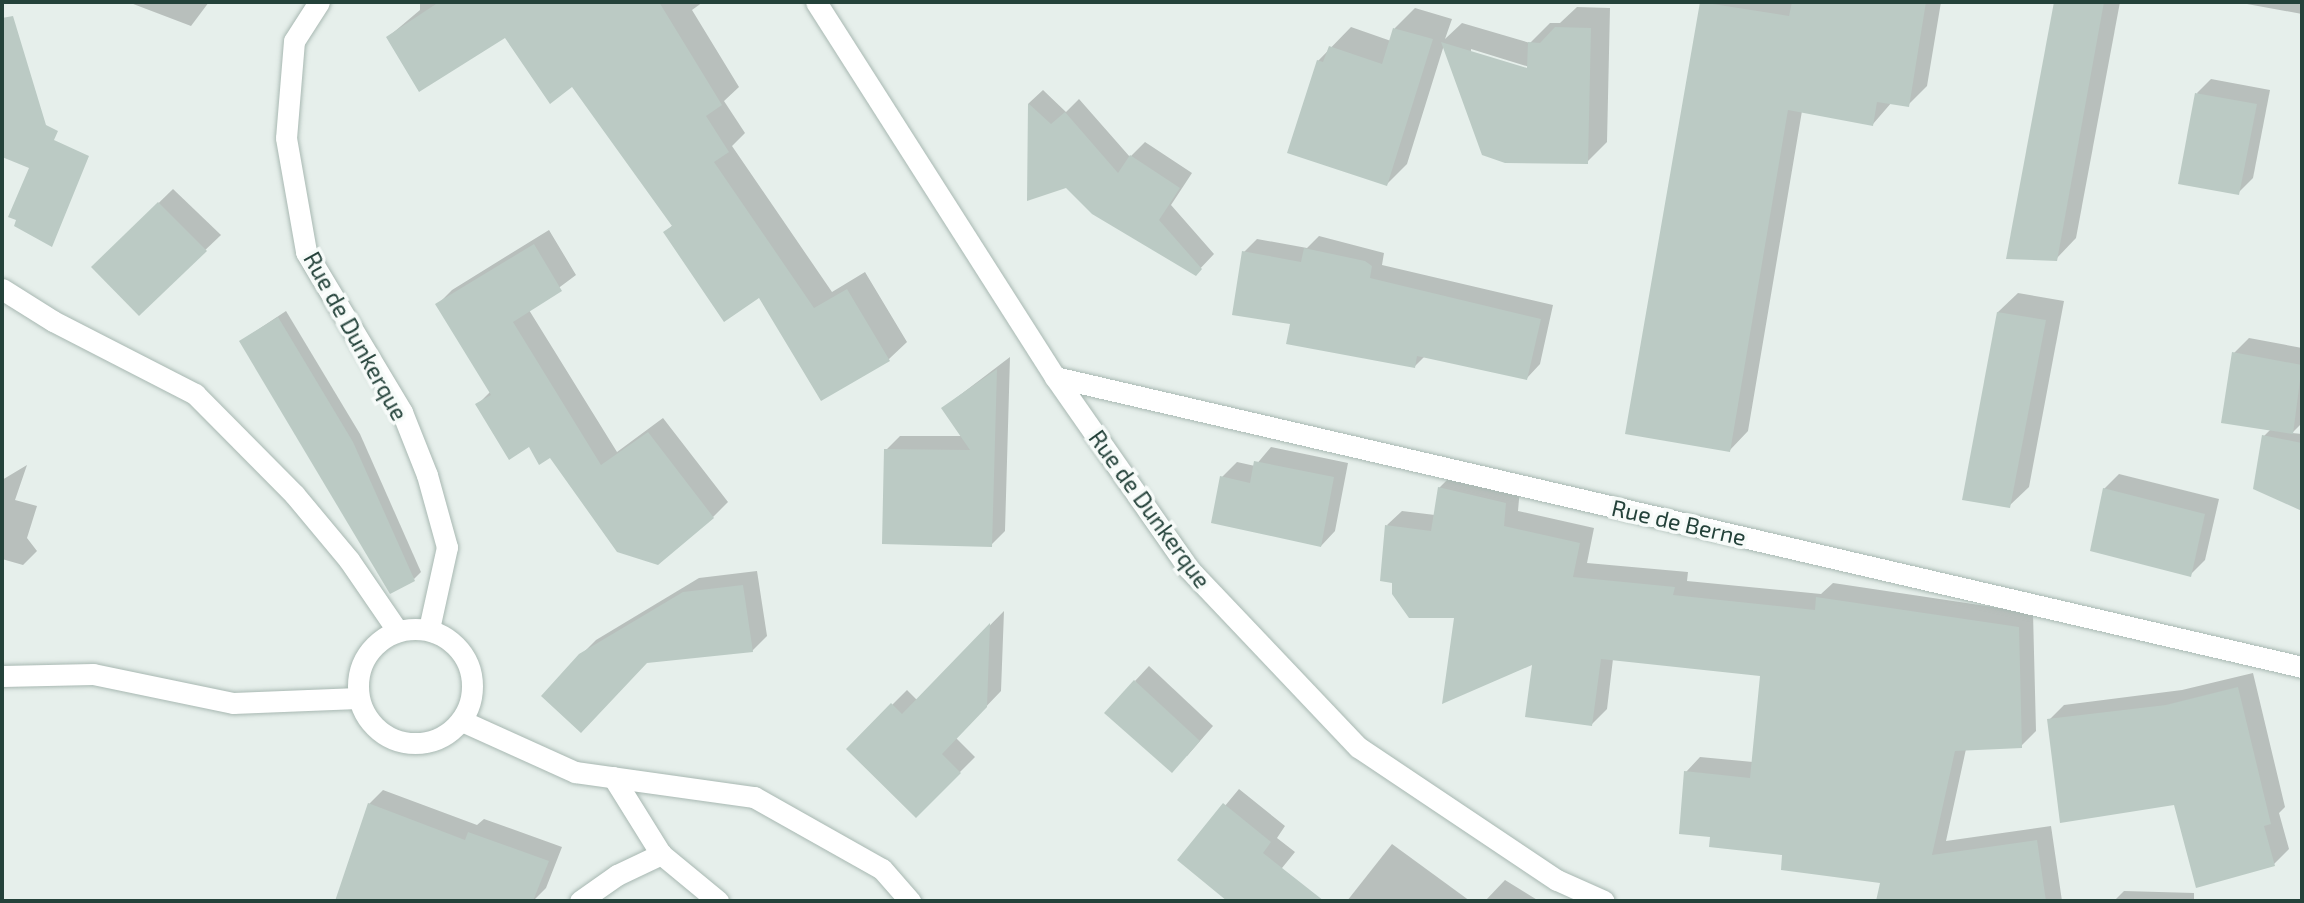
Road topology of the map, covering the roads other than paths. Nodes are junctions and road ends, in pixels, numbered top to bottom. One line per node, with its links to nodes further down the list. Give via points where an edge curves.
1 (319, 2): 5 (street, Rue de Dunkerque, via 294,41 286,138 306,252 402,412 428,475 447,548)
2 (816, 2): 4 (street, Rue de Dunkerque)
3 (2, 289): 6 (street, via 53,321 195,394 294,494 349,560)
4 (1055, 377): 7 (street, Rue de Berne); 16 (street, Rue de Dunkerque, via 1188,568 1358,747 1556,880)
5 (429, 629): 6 (street); 10 (street, via 459,647 473,676 471,703)
6 (397, 631): 9 (street, via 372,646 357,675)
7 (2302, 667)
8 (2, 676): 9 (street, via 93,674 233,703)
9 (358, 698): 10 (street, via 374,728 401,743 433,742)
10 (462, 721): 11 (street, via 575,772)
11 (613, 777): 12 (street); 15 (street, via 754,797 882,869)
12 (662, 854): 13 (street, via 617,875); 14 (street)
13 (580, 901)
14 (718, 901)
15 (910, 901)
16 (1604, 901)

